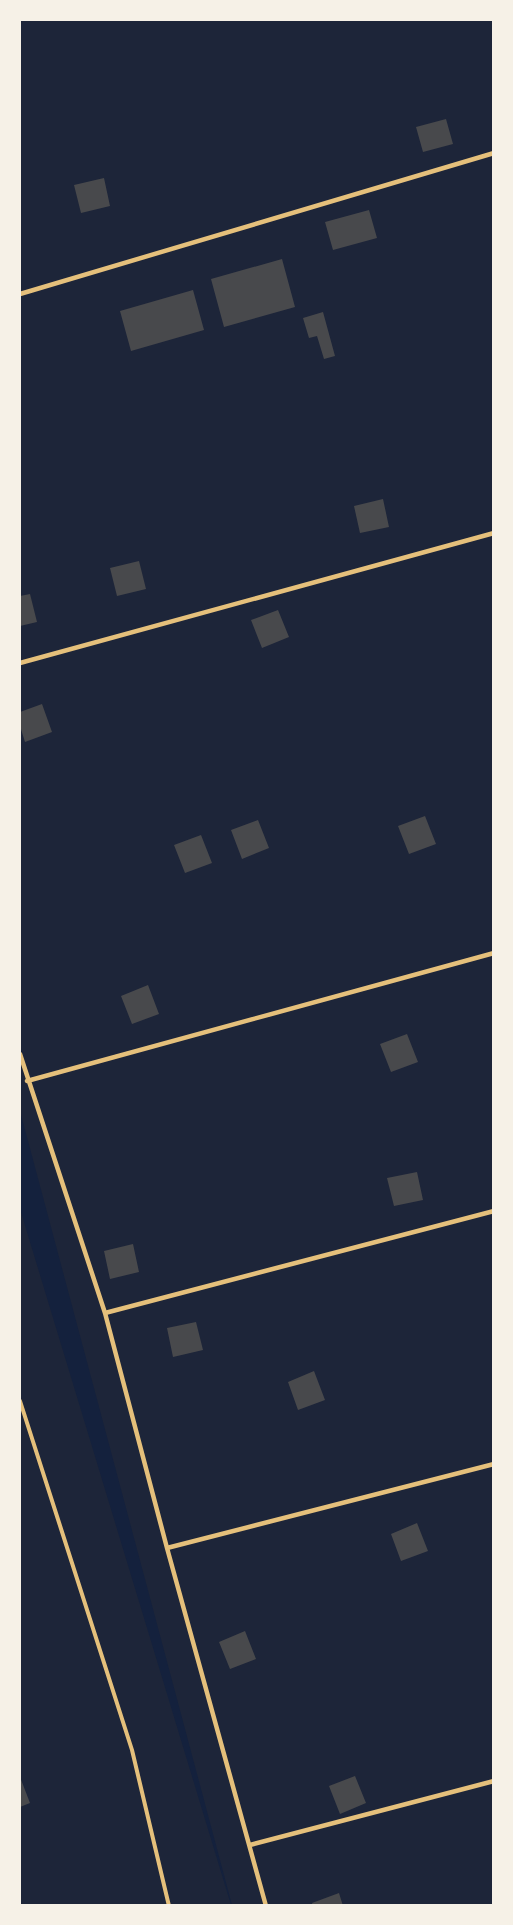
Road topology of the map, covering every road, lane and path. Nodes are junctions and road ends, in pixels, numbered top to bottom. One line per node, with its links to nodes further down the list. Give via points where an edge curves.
1 (494, 153): 2 (lane)
2 (20, 294)
3 (494, 534): 4 (lane)
4 (20, 663)
5 (494, 953): 7 (lane)
6 (20, 1054): 7 (lane)
7 (27, 1081): 9 (lane)
8 (494, 1211): 9 (lane)
9 (105, 1313): 12 (lane)
10 (20, 1401): 15 (path, via 132,1749)
11 (494, 1464): 12 (lane)
12 (167, 1548): 14 (lane)
13 (494, 1781): 14 (lane)
14 (250, 1845): 16 (lane)
15 (169, 1905)
16 (266, 1905)

